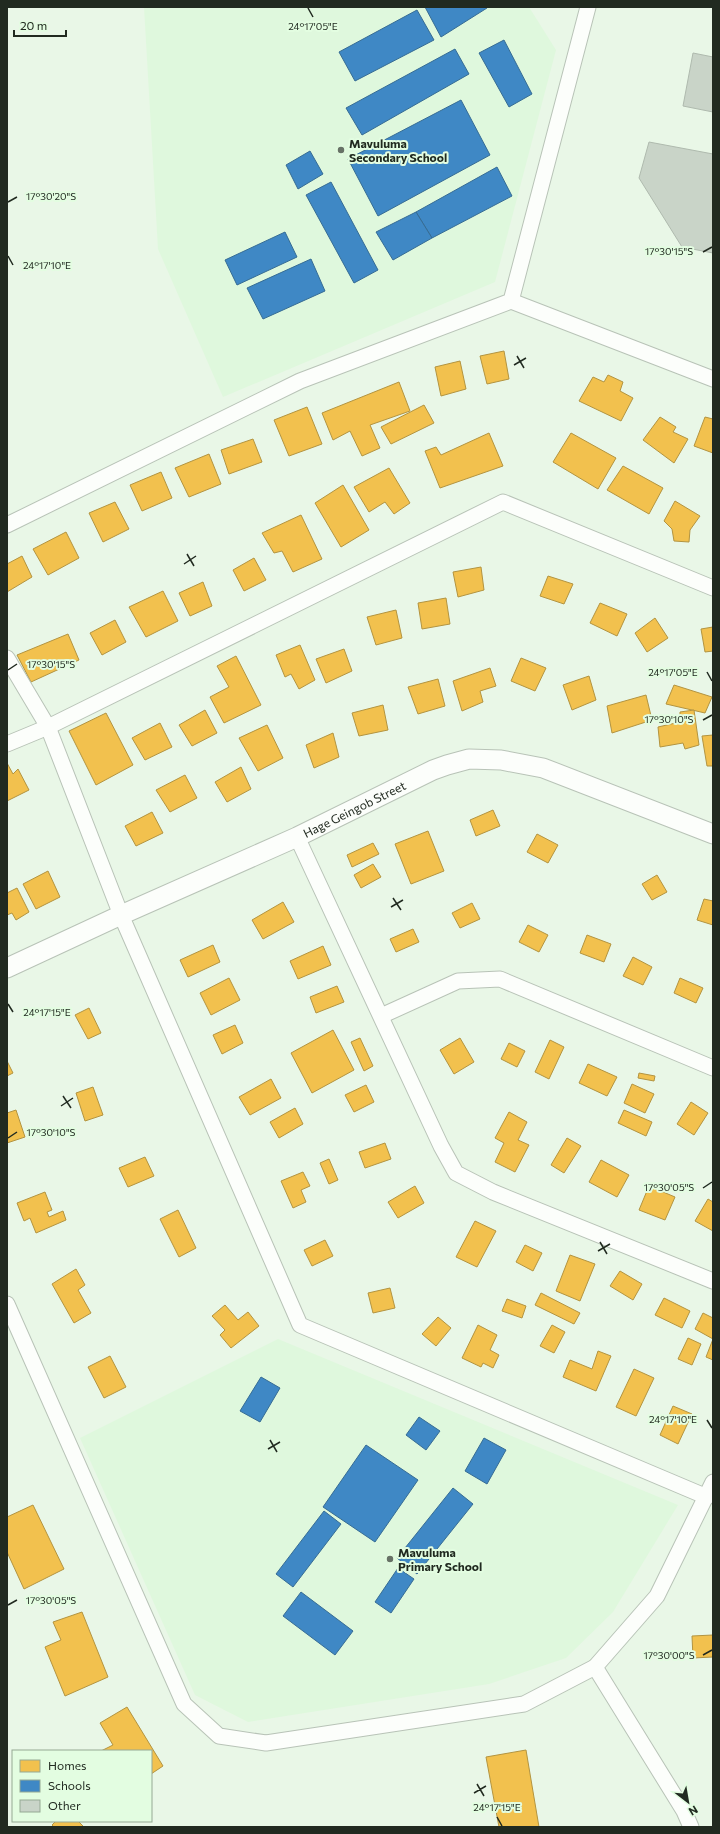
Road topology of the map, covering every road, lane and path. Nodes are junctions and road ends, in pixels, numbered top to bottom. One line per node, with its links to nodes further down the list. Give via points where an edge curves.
1 (588, 7): 2 (street)
2 (510, 301): 3 (street); 4 (street, via 300,381)
3 (713, 379)
4 (7, 525)
5 (713, 588): 7 (street, via 503,502)
6 (7, 658): 7 (street)
7 (48, 727): 8 (street); 11 (street)
8 (7, 744)
9 (713, 834): 10 (street, Hage Geingob Street, via 543,768 501,760 469,759 433,770)
10 (297, 838): 11 (street, Hage Geingob Street); 13 (street)
11 (121, 915): 12 (street, Hage Geingob Street); 18 (street, via 300,1325)
12 (7, 968)
13 (381, 1016): 14 (street, via 458,981 500,979); 15 (street, via 456,1173 493,1192)
14 (713, 1068)
15 (713, 1281)
16 (7, 1304): 19 (street, via 184,1704 219,1736 266,1743 524,1704)
17 (713, 1482): 18 (street)
18 (707, 1497): 19 (street, via 657,1596)
19 (595, 1667): 20 (street, via 684,1811)
20 (691, 1827)

